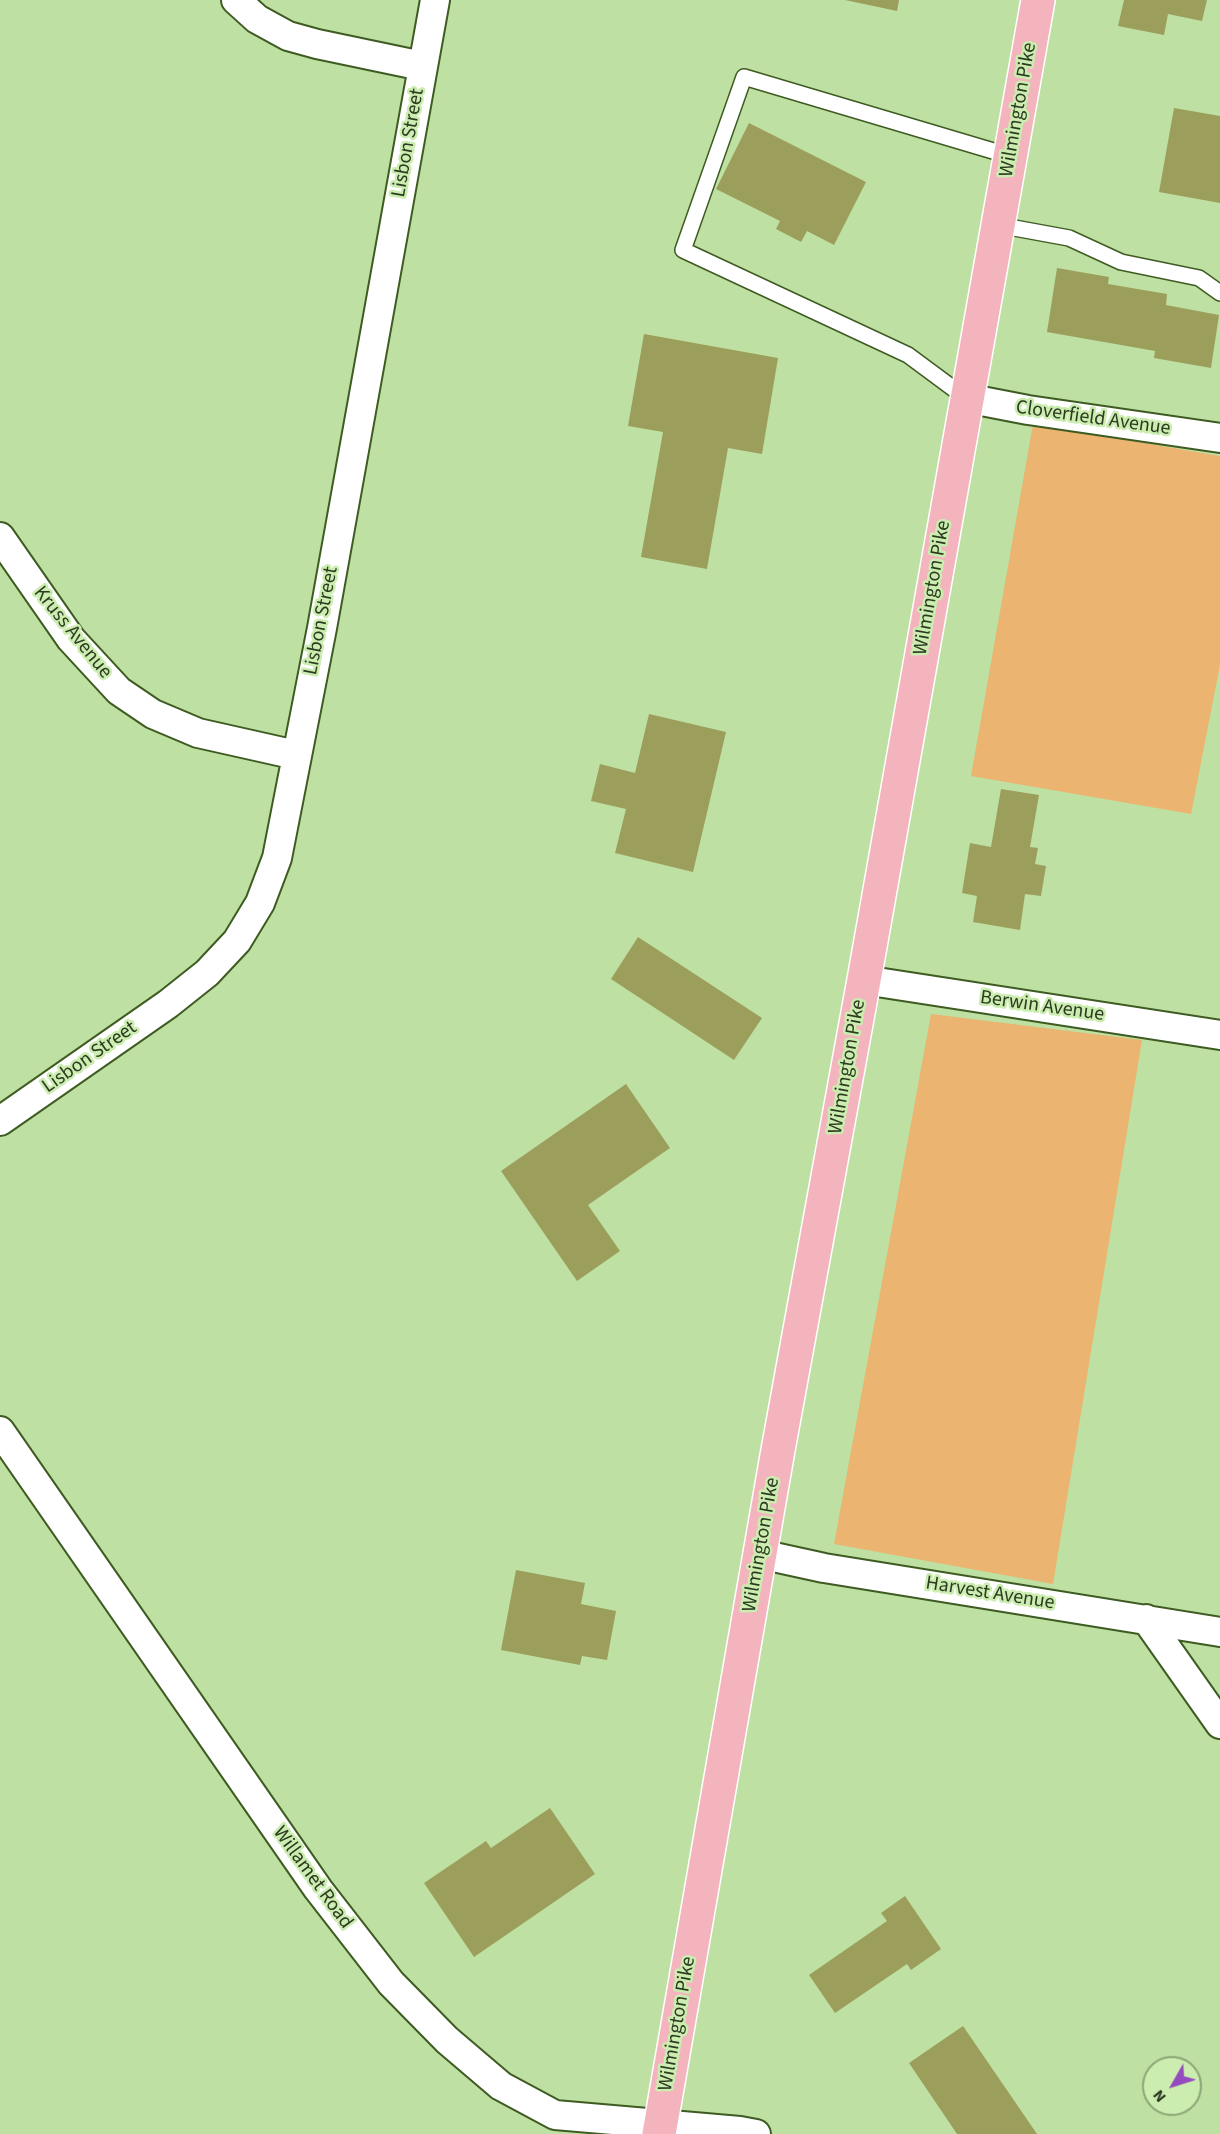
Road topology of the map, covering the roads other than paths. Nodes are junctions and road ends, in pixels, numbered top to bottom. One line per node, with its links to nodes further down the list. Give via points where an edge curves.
1 (236, 0): 4 (street, via 257,19 288,36)
2 (435, 0): 4 (street, Lisbon Street)
3 (1038, 0): 5 (main road, Wilmington Pike)
4 (422, 66): 11 (street, Lisbon Street)
5 (1010, 156): 6 (main road, Wilmington Pike); 8 (lane, via 744,77 683,250 908,355)
6 (998, 225): 7 (lane, via 1069,238 1121,262 1199,278); 8 (main road, Wilmington Pike)
7 (1220, 294)
8 (966, 398): 9 (street, Cloverfield Avenue); 12 (main road, Wilmington Pike)
9 (1220, 437)
10 (0, 537): 11 (street, Kruss Avenue, via 71,639 119,691 153,714 198,733)
11 (296, 755): 14 (street, Lisbon Street, via 277,858 260,903 237,941 207,973 168,1004)
12 (864, 980): 13 (street, Berwin Avenue); 16 (main road, Wilmington Pike)
13 (1220, 1035)
14 (0, 1121)
15 (0, 1431): 20 (street, Willamet Road, via 318,1889 391,1983 447,2040 501,2086 555,2115)
16 (760, 1554): 17 (street, Harvest Avenue, via 824,1568); 20 (main road, Wilmington Pike)
17 (1146, 1618): 18 (street, Harvest Avenue); 19 (street)
18 (1220, 1632)
19 (1220, 1724)
20 (660, 2129): 21 (street, Willamet Road)
21 (756, 2134)

